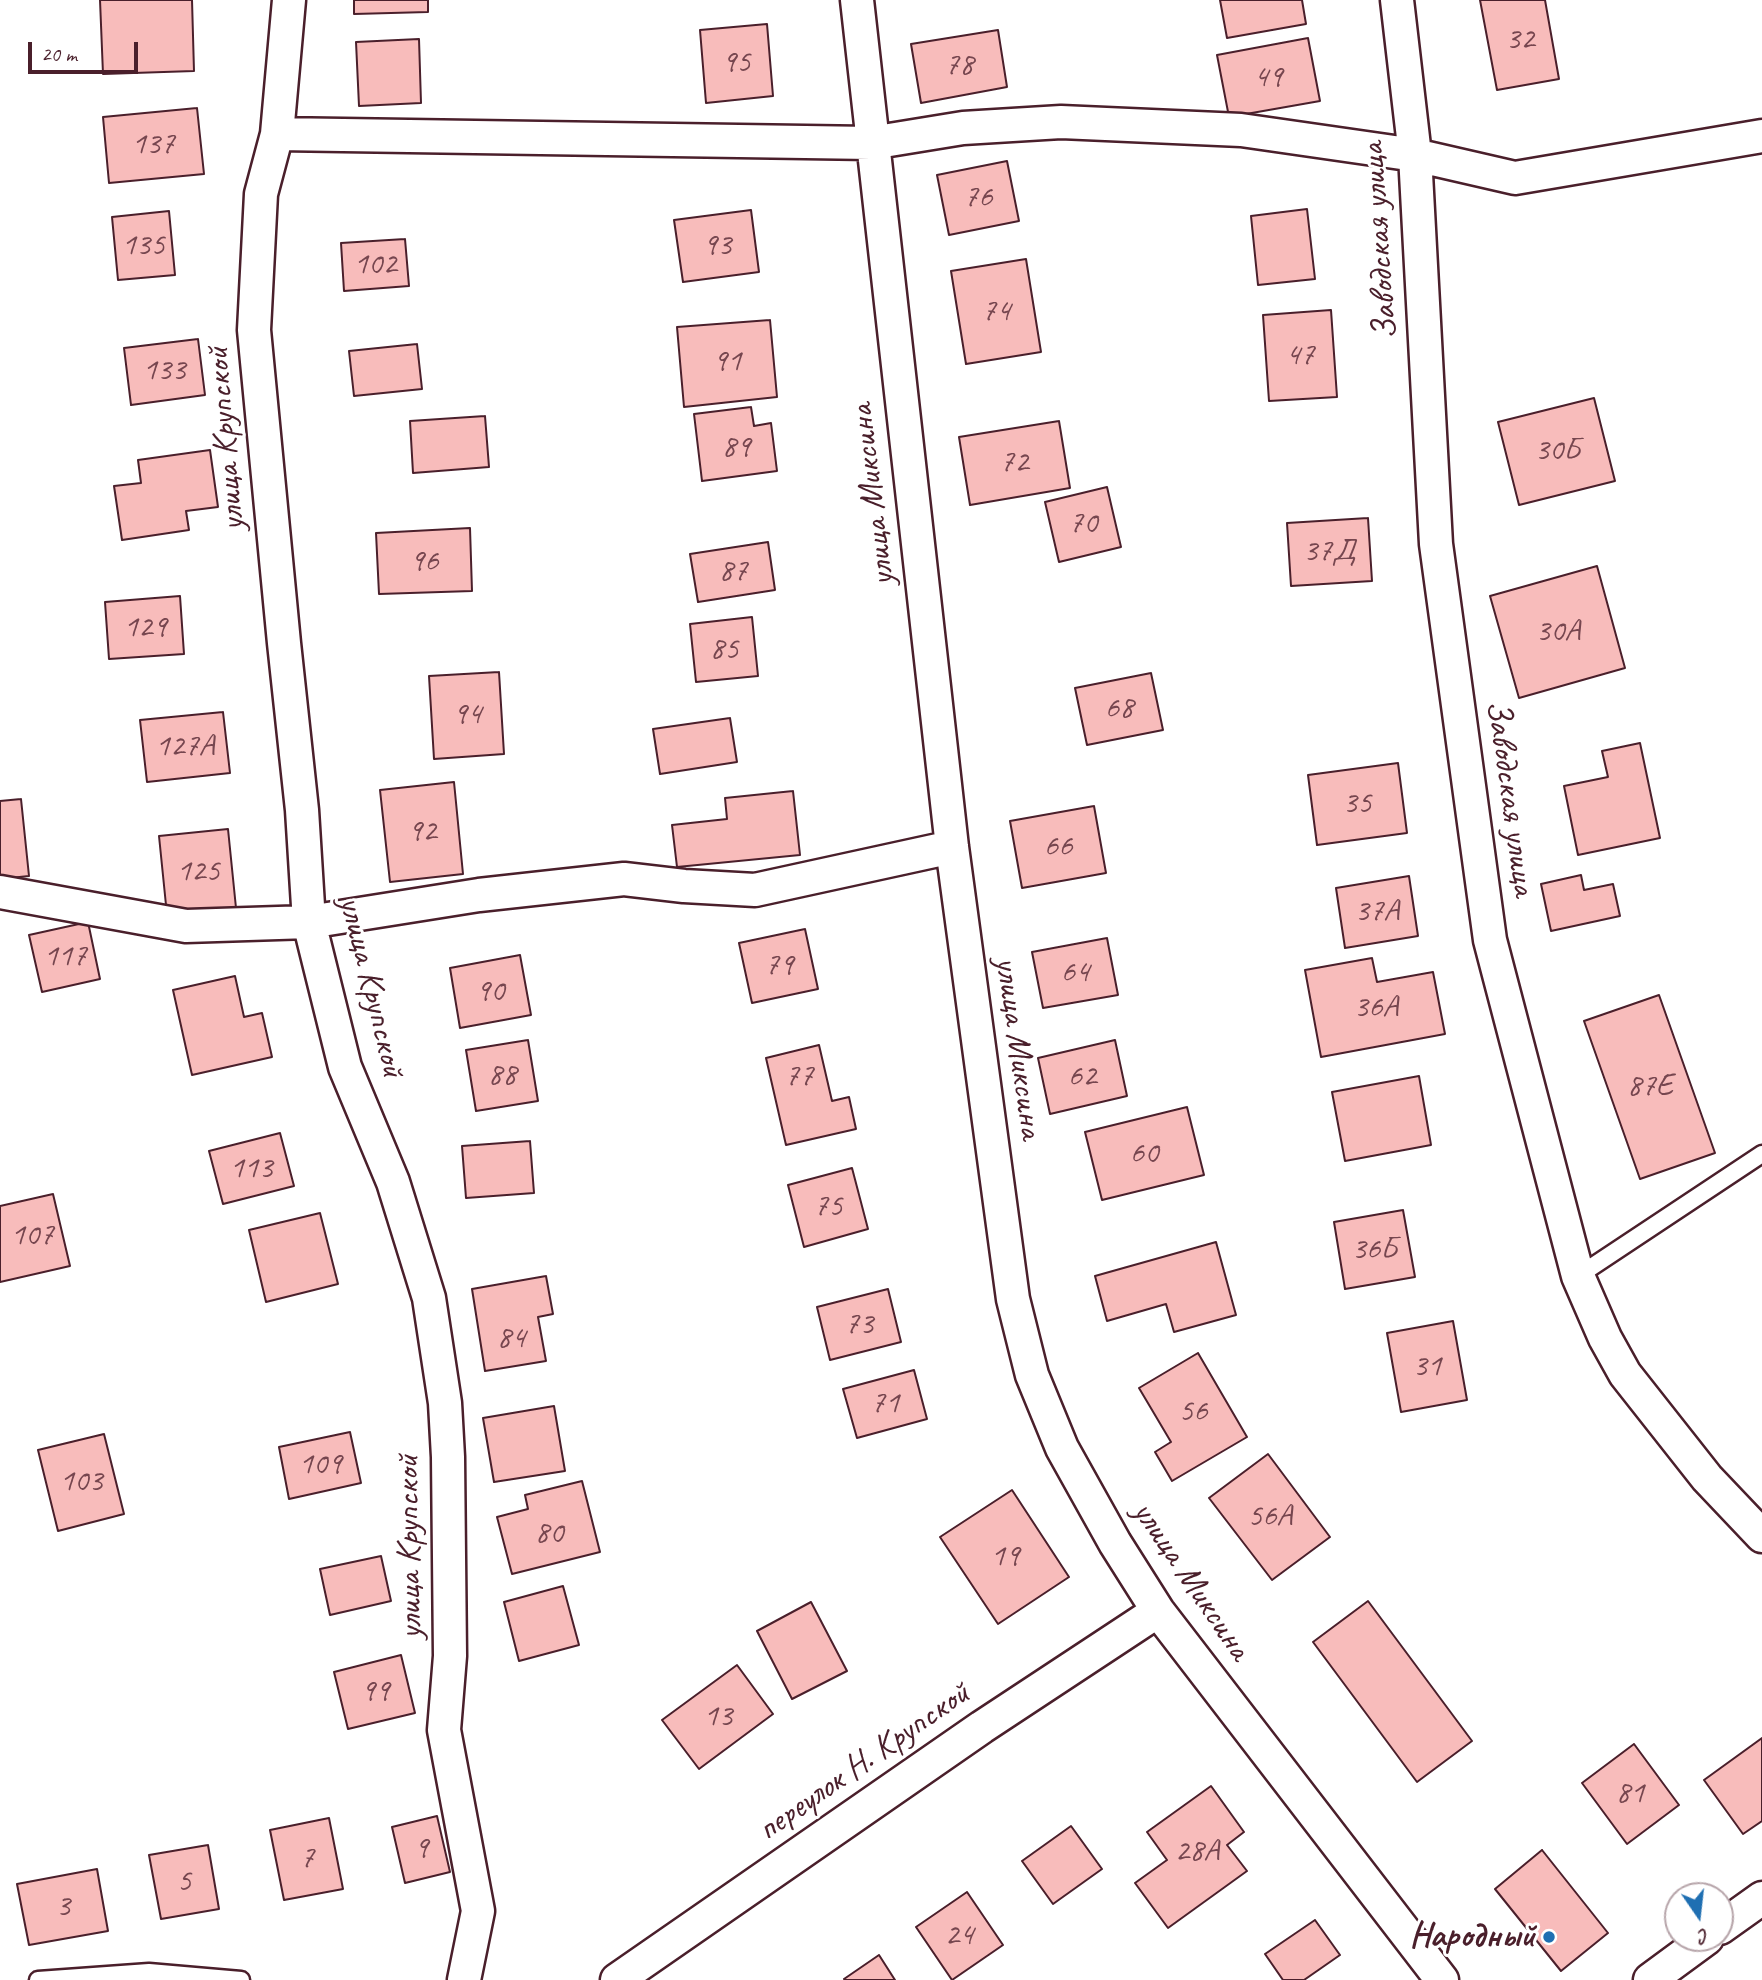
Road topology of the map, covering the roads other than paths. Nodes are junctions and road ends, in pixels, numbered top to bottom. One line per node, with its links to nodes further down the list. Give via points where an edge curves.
1 (289, 0): 4 (street, улица Крупской)
2 (857, 0): 6 (street, улица Миксина)
3 (1397, 0): 7 (street, Заводская улица)
4 (277, 134): 6 (street); 10 (street, улица Крупской, via 261,194 254,330)
5 (1762, 136): 7 (street, via 1516,178)
6 (871, 143): 7 (street, via 963,128 1061,122 1241,130); 8 (street, улица Миксина)
7 (1415, 155): 12 (street, Заводская улица, via 1436,544 1490,940)
8 (952, 847): 10 (street, via 755,890 624,878); 14 (street, улица Миксина, via 1013,1298 1032,1375 1062,1448)
9 (0, 892): 10 (street, via 186,926)
10 (309, 922): 20 (street, улица Крупской, via 345,1068 393,1182 429,1298 445,1403 450,1656 444,1730 478,1911)
11 (1762, 1154): 12 (lane)
12 (1578, 1276): 13 (street, Заводская улица, via 1625,1374 1707,1478)
13 (1762, 1536)
14 (1157, 1611): 21 (street, переулок Н. Крупской); 22 (street, улица Миксина)
15 (1762, 1898): 16 (street)
16 (1734, 1918)
17 (1688, 1952): 23 (street)
18 (38, 1980): 19 (lane, via 149,1972)
19 (242, 1980)
20 (464, 1980)
21 (617, 1980)
22 (1442, 1980)
23 (1650, 1980)

